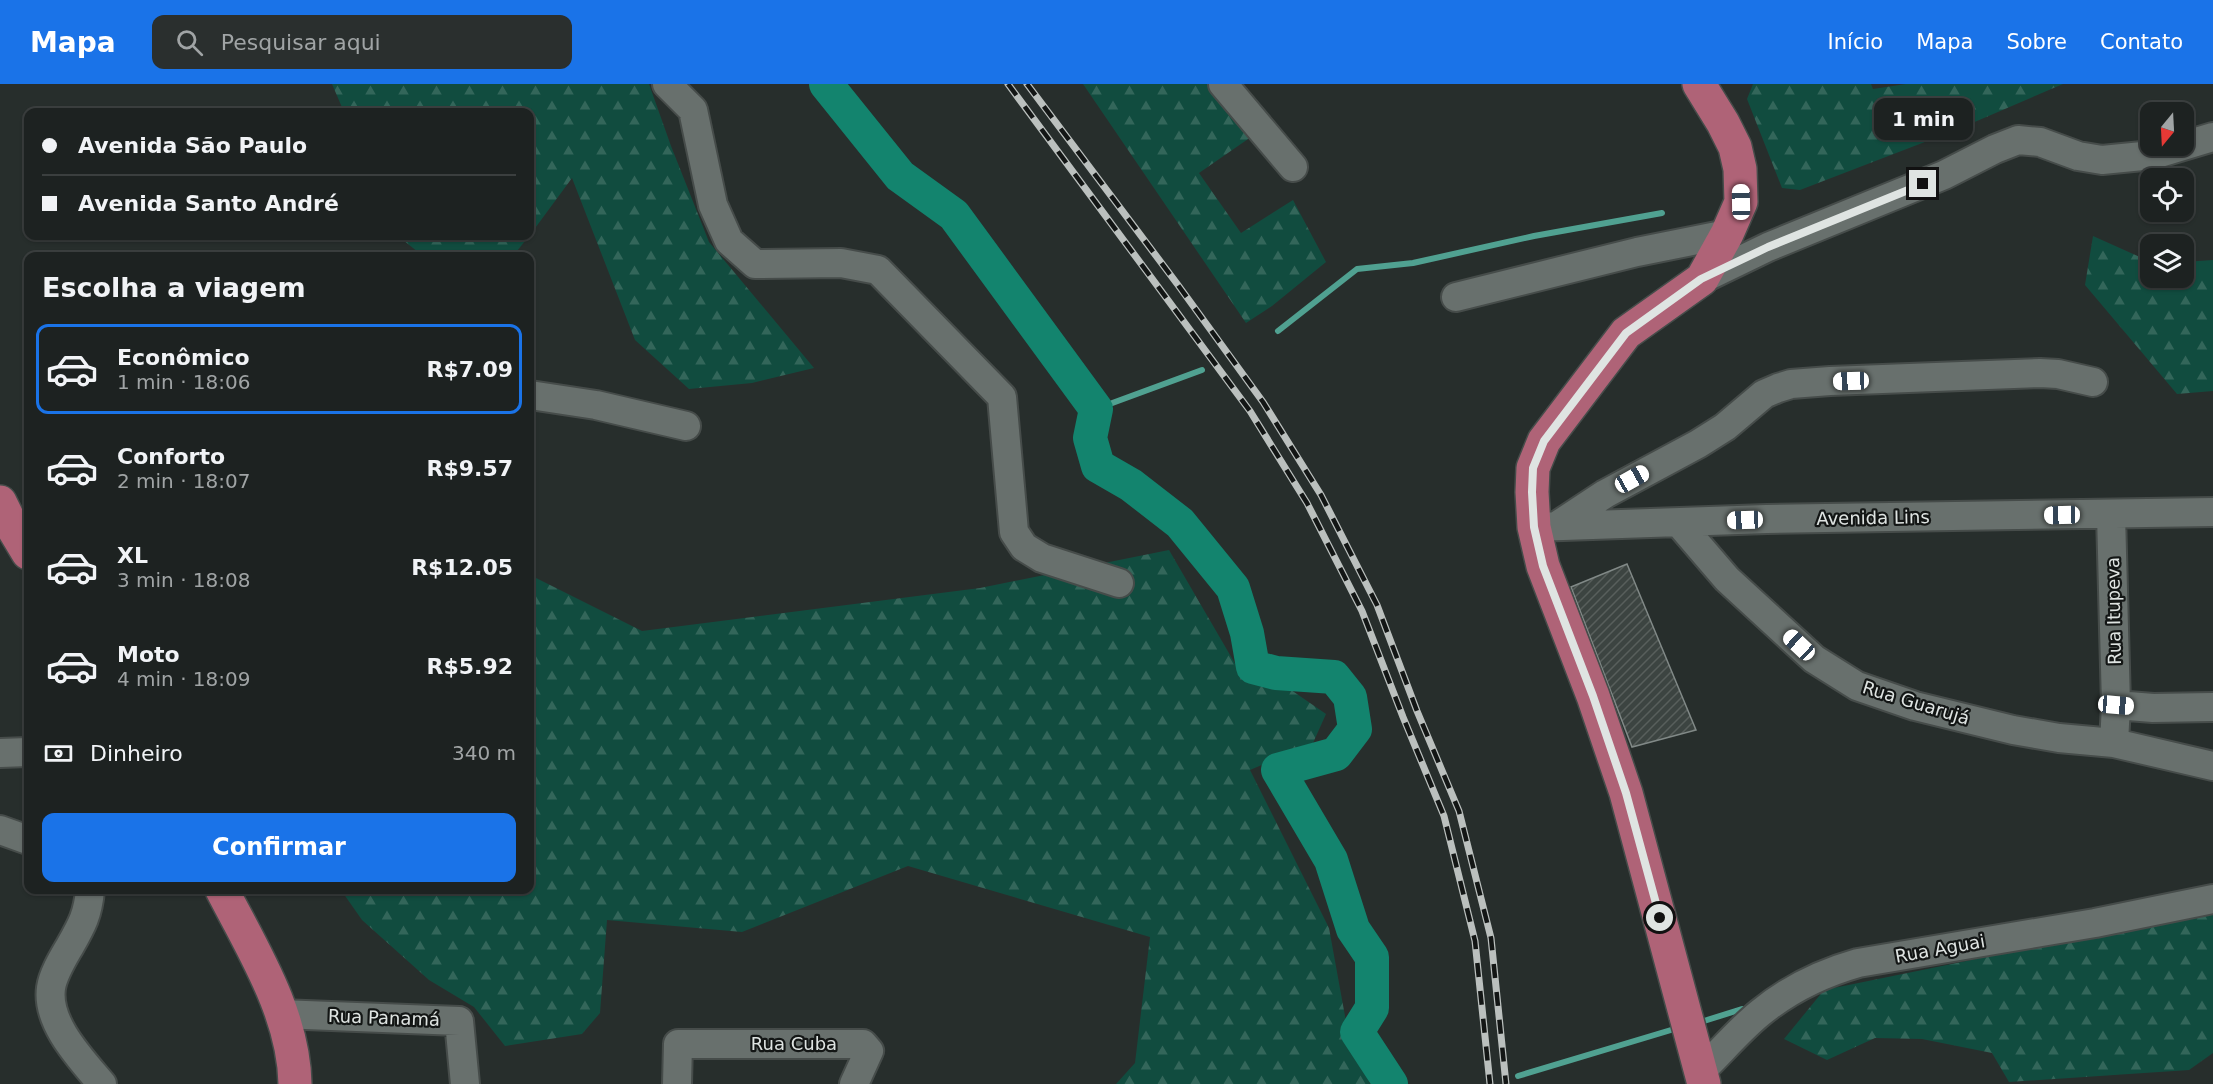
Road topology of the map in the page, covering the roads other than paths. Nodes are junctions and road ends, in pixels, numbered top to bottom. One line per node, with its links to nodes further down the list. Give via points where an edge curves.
1 (667, 84): 16 (street, via 693,110 713,205 729,241 755,264 841,263 878,270 1002,397 1014,532 1024,547 1042,558)
2 (1223, 84): 5 (street)
3 (1699, 84): 6 (main road, via 1735,147 1740,169 1741,202)
4 (2213, 138): 7 (street, via 2153,155 2102,160 2040,142 2018,140)
5 (1293, 167)
6 (1727, 234): 7 (main road); 8 (street)
7 (1701, 279): 15 (main road, via 1626,333 1544,441 1533,468 1532,492)
8 (1456, 297)
9 (2093, 382): 15 (street, via 2031,373 1791,384 1764,394 1698,444)
10 (534, 396): 11 (street)
11 (686, 426)
12 (2213, 512): 13 (street, Avenida Lins)
13 (2111, 514): 14 (street, Avenida Lins); 17 (street, Rua Itupeva)
14 (1679, 523): 15 (street, Avenida Lins); 19 (street, Rua Guarujá, via 1727,579 1814,659 1857,686 1915,706 2013,730)
15 (1545, 527): 29 (main road, via 1543,566 1626,793)
16 (1119, 583)
17 (2116, 705): 18 (street); 19 (street, Rua Itupeva)
18 (2213, 707)
19 (2114, 743): 22 (street, Rua Guarujá)
20 (24, 752): 21 (street)
21 (0, 753)
22 (2213, 766)
23 (0, 830): 24 (street)
24 (24, 839)
25 (90, 894): 30 (street, via 83,924 51,985 50,997 58,1025)
26 (224, 894): 28 (main road, via 267,979)
27 (2213, 899): 29 (street, Rua Aguai, via 1834,970 1782,997 1759,1014)
28 (280, 1014): 31 (main road, via 295,1060); 32 (street, Rua Panamá, via 459,1021)
29 (1702, 1078)
30 (102, 1084)
31 (295, 1084)
32 (465, 1084)
33 (677, 1084): 34 (street, Rua Cuba, via 678,1044 863,1044 869,1051)
34 (854, 1084)

